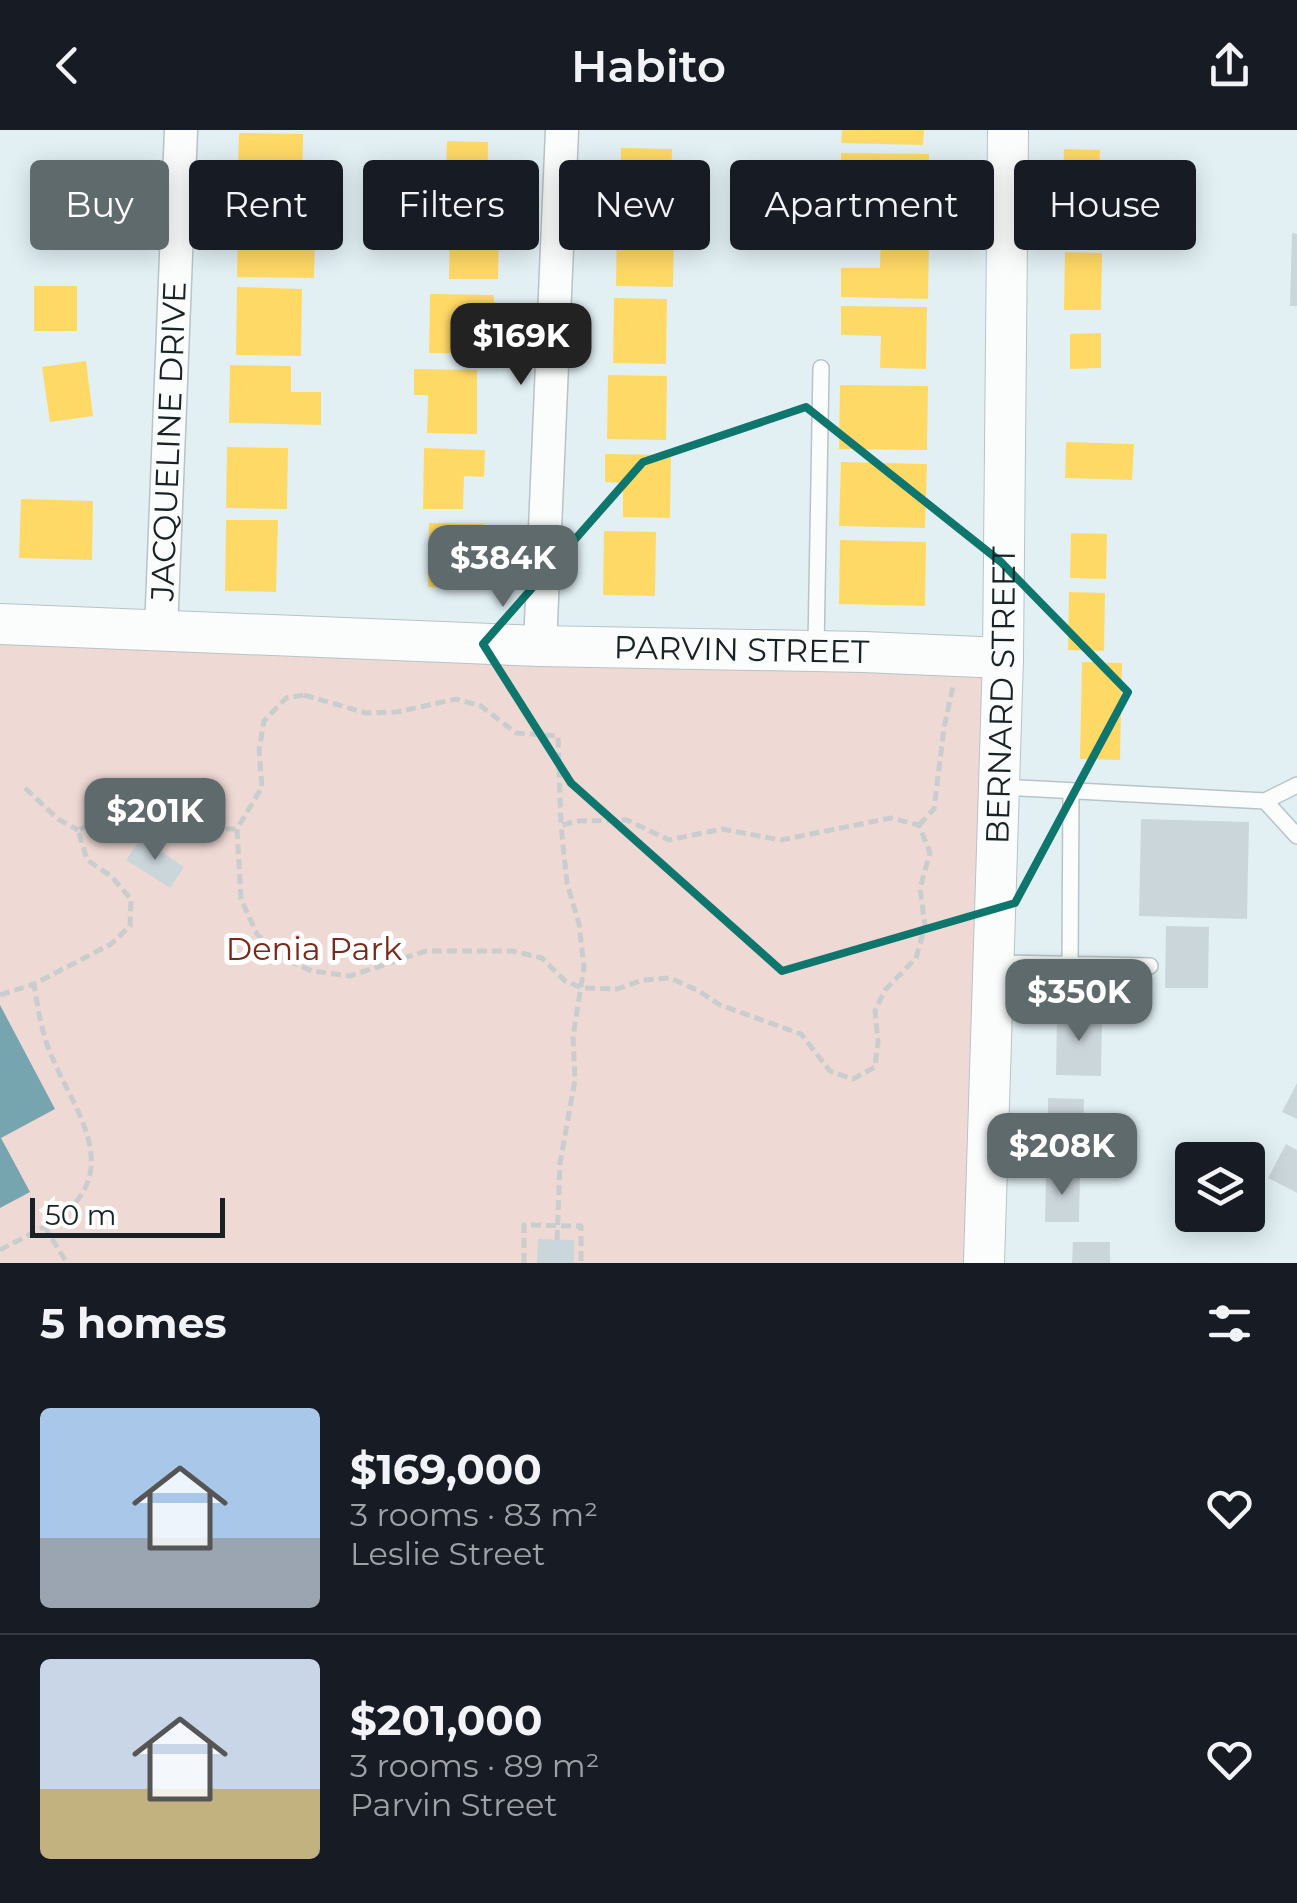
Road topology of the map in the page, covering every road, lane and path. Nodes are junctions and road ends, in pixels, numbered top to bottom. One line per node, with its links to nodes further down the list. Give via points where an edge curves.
1 (181, 130): 6 (street, JACQUELINE DRIVE)
2 (562, 130): 7 (street)
3 (1008, 130): 10 (street, BERNARD STREET)
4 (821, 368): 8 (lane)
5 (0, 624): 6 (street, PARVIN STREET)
6 (161, 631): 7 (street, PARVIN STREET)
7 (540, 646): 8 (street, PARVIN STREET)
8 (816, 651): 9 (street, PARVIN STREET)
9 (959, 656): 10 (street, PARVIN STREET); 17 (path, via 934,809)
10 (1002, 658): 12 (street, BERNARD STREET)
11 (1297, 785): 15 (lane)
12 (999, 786): 14 (lane); 21 (street, BERNARD STREET)
13 (25, 788): 19 (path)
14 (1071, 791): 15 (lane); 22 (lane)
15 (1265, 801): 20 (lane)
16 (560, 826): 17 (path, via 627,820 669,840 722,830 782,840 891,818); 18 (path, via 558,736 516,733 481,706 456,699 366,713 304,695 286,698 264,721 262,787); 25 (path, via 579,924)
17 (919, 826): 25 (path, via 930,852 920,888 925,926 916,958 885,990 875,1012 875,1068 853,1079 830,1071 802,1034 720,1005 670,978)
18 (236, 829): 19 (path, via 190,828 148,816 105,818); 25 (path, via 241,898 257,934 282,958 350,976 426,951 512,951 542,958)
19 (78, 830): 24 (path, via 87,860 131,899 130,926 112,944)
20 (1297, 836)
21 (993, 963): 22 (lane); 34 (street, BERNARD STREET)
22 (1070, 964): 23 (lane)
23 (1150, 966)
24 (34, 984): 26 (path); 27 (path, via 52,1057 92,1146 91,1179 72,1206)
25 (582, 988): 28 (path)
26 (0, 995)
27 (44, 1226): 30 (path); 31 (path)
28 (558, 1226): 29 (path); 32 (path, via 524,1225); 33 (path, via 581,1226)
29 (557, 1240)
30 (0, 1250)
31 (67, 1263)
32 (524, 1263)
33 (581, 1263)
34 (984, 1263)

